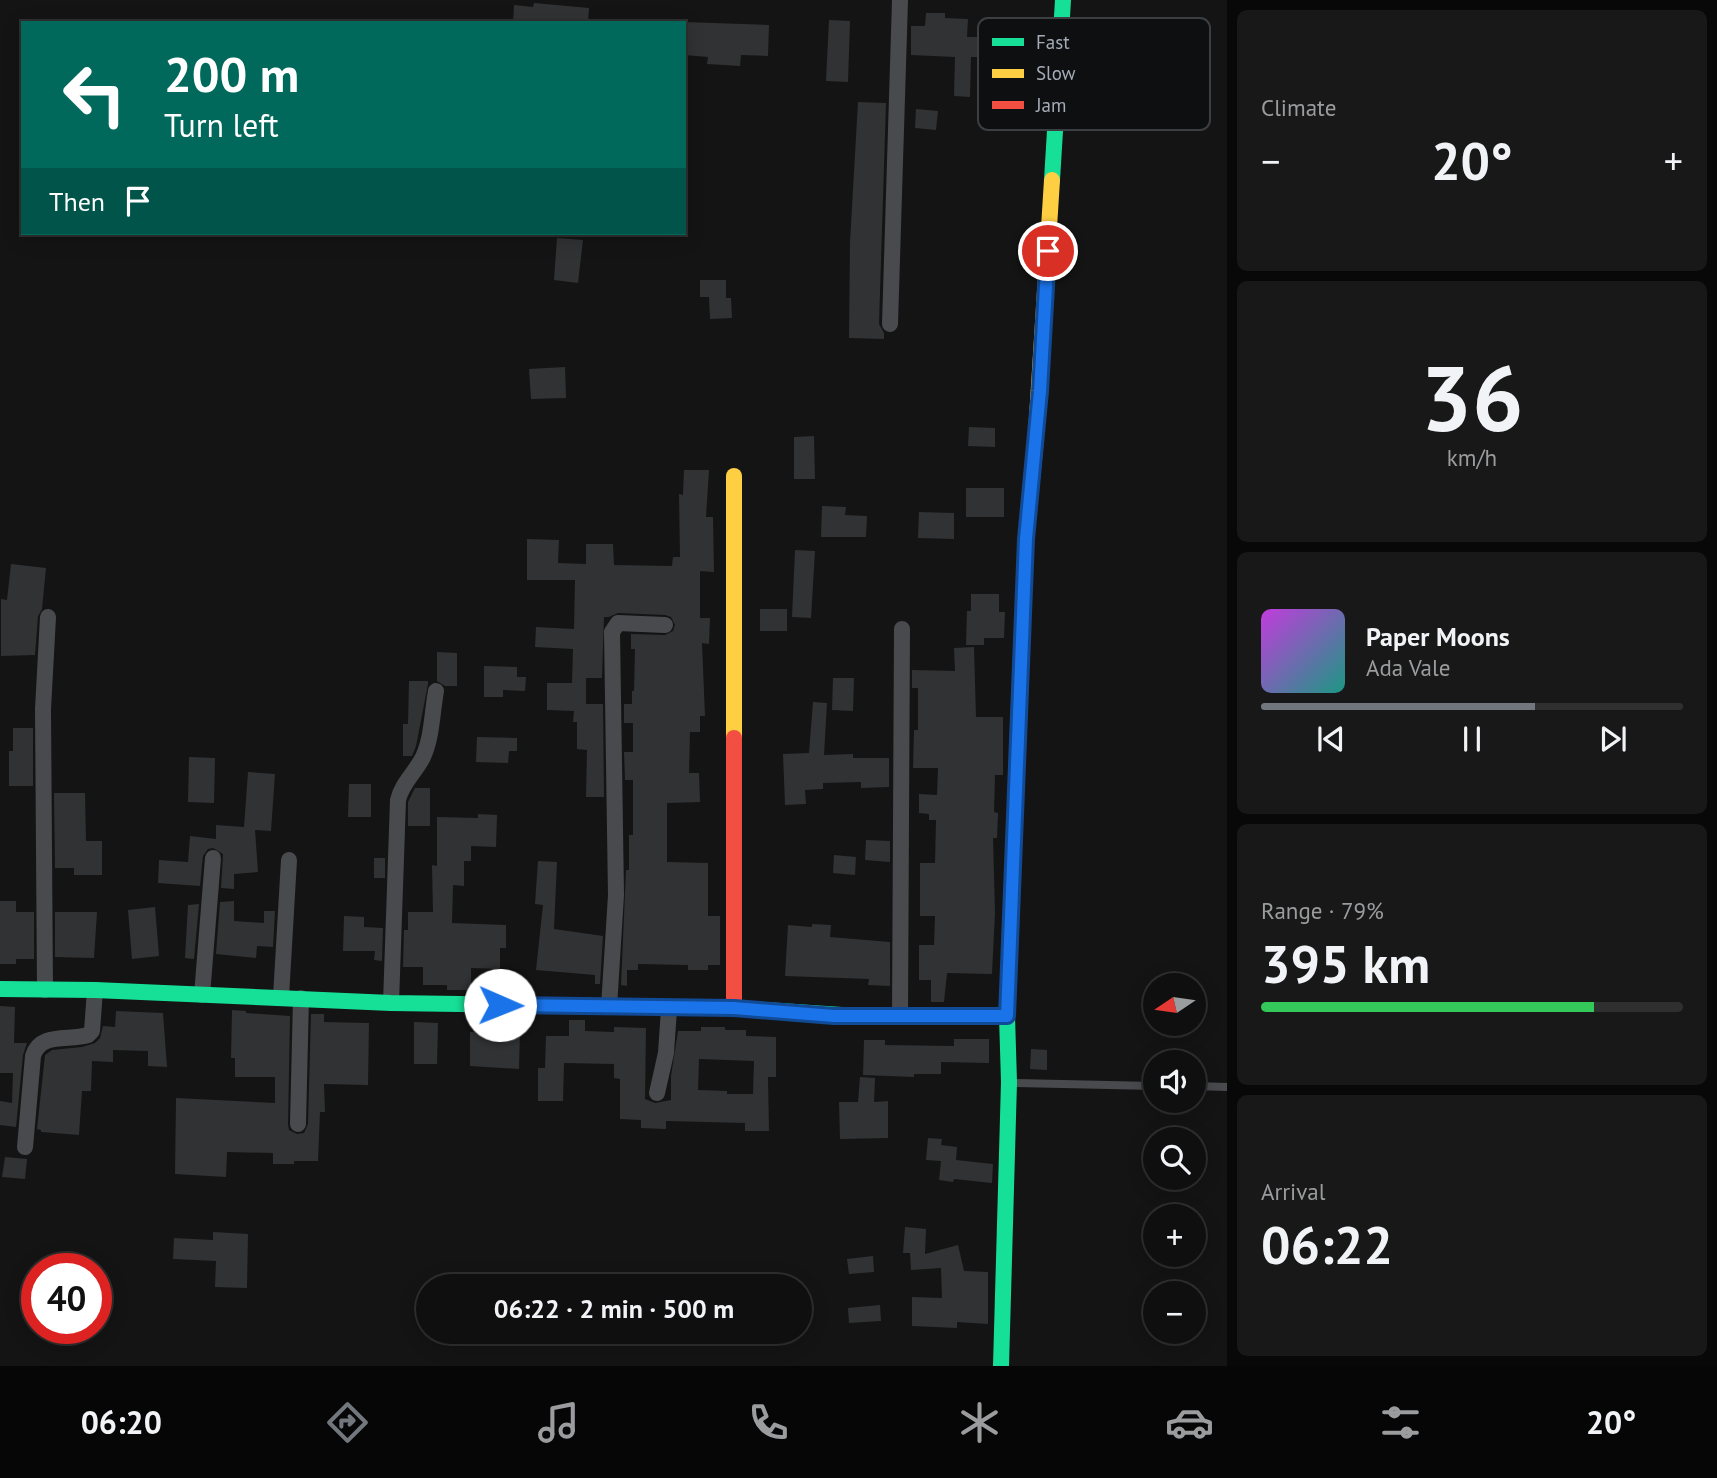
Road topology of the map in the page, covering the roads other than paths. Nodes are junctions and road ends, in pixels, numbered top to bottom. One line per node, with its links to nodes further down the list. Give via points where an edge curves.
1 (900, 0): 5 (street)
2 (1063, 0): 3 (street)
3 (1062, 18)
4 (1055, 130): 24 (street, via 1026,539)
5 (890, 324)
6 (734, 476): 21 (street)
7 (48, 617): 14 (street, via 43,735)
8 (665, 625): 20 (street, via 618,623 612,632 616,895)
9 (902, 629): 23 (street)
10 (436, 691): 19 (street, via 428,743 398,800)
11 (213, 858): 16 (street)
12 (289, 860): 17 (street)
13 (0, 989): 14 (street)
14 (45, 990): 15 (street)
15 (95, 990): 16 (street); 31 (street, via 88,1035 46,1040 35,1047)
16 (202, 995): 17 (street)
17 (281, 998): 18 (street)
18 (301, 998): 19 (street); 30 (street)
19 (391, 1003): 20 (street)
20 (609, 1007): 22 (street)
21 (734, 1008): 22 (street); 23 (street, via 834,1016)
22 (669, 1009): 29 (street)
23 (900, 1015): 24 (street)
24 (1007, 1016): 25 (street)
25 (1009, 1083): 26 (lane); 32 (street)
26 (1143, 1086)
27 (1206, 1086): 28 (lane)
28 (1227, 1087)
29 (657, 1093)
30 (298, 1124)
31 (25, 1147)
32 (1001, 1366)

